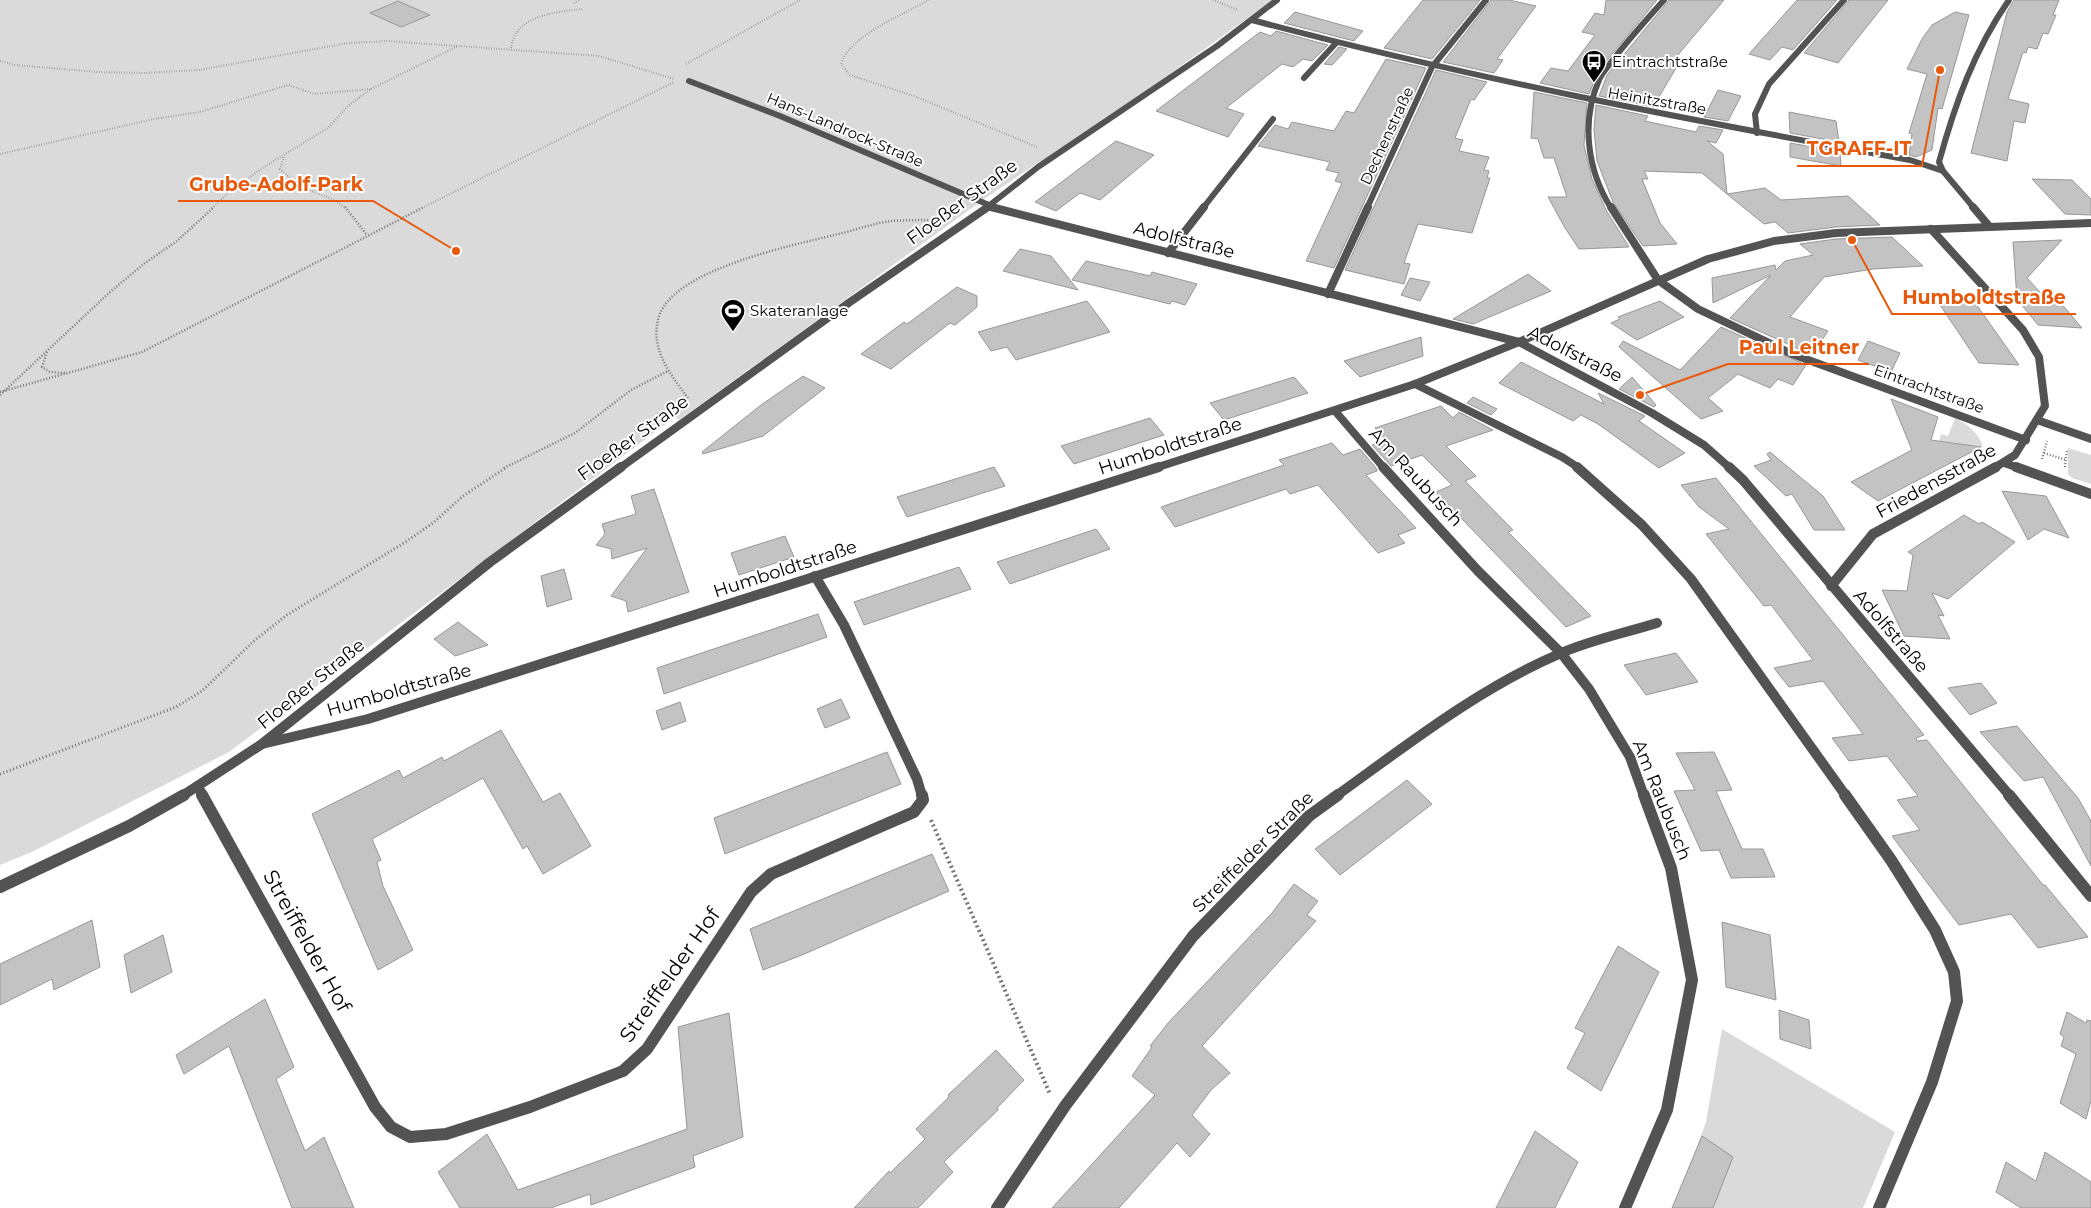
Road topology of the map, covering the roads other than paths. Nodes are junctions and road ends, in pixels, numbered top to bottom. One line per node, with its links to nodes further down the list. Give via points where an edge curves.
1 (1278, 0): 6 (street, Floeßer Straße)
2 (1486, 0): 8 (street, Dechenstraße)
3 (1664, 0): 11 (street, Eintrachtstraße, via 1631,36 1599,79)
4 (1844, 0): 13 (street, via 1769,84 1755,114)
5 (2009, 0): 14 (street, via 1977,50 1944,142 1940,162)
6 (1253, 19): 7 (street, Heinitzstraße); 15 (street, Floeßer Straße, via 1058,153)
7 (1336, 43): 8 (street, Heinitzstraße); 9 (street)
8 (1432, 67): 11 (street, Heinitzstraße); 21 (street, Dechenstraße)
9 (1304, 78)
10 (690, 82): 15 (street, Hans-Landrock-Straße, via 780,116)
11 (1592, 102): 13 (street, Heinitzstraße); 20 (street, Eintrachtstraße, via 1586,121 1591,159 1605,198)
12 (1273, 119): 19 (street)
13 (1757, 133): 14 (street, Heinitzstraße, via 1910,160)
14 (1943, 171): 17 (street)
15 (989, 206): 19 (street, Adolfstraße); 34 (street, Floeßer Straße, via 698,410 490,562)
16 (2091, 223): 17 (street, Humboldtstraße)
17 (1989, 226): 18 (street, Humboldtstraße)
18 (1931, 229): 20 (street, Humboldtstraße, via 1836,233 1774,241 1708,259); 25 (street, Friedensstraße, via 2023,330 2039,357 2045,406)
19 (1168, 253): 21 (street, Adolfstraße)
20 (1658, 280): 22 (street, Humboldtstraße); 27 (street, Eintrachtstraße, via 1698,309 1792,354)
21 (1328, 294): 22 (street, Adolfstraße)
22 (1519, 342): 23 (street, Humboldtstraße); 31 (street, Adolfstraße, via 1596,381 1704,445 1743,480)
23 (1415, 384): 24 (street, Humboldtstraße); 40 (street, via 1562,457 1584,472 1642,525 1691,579 1891,860 1935,930 1954,972 1957,1001 1932,1082)
24 (1335, 411): 30 (street, Humboldtstraße); 33 (street, Am Raubusch, via 1354,436 1472,564)
25 (2037, 420): 26 (street); 27 (street, Friedensstraße)
26 (2091, 439)
27 (2026, 440): 28 (street, Friedensstraße)
28 (2004, 463): 29 (street); 31 (street, Friedensstraße, via 1873,534)
29 (2091, 494)
30 (815, 576): 34 (street, Humboldtstraße, via 368,719); 35 (street, Streiffelder Hof, via 848,633 917,779 923,800 914,812 897,821 771,874 751,892 647,1049 624,1071 562,1099 446,1134 410,1138 391,1127 375,1107)
31 (1831, 586): 37 (street, Adolfstraße)
32 (1657, 623): 33 (street, Streiffelder Straße)
33 (1561, 653): 38 (street, Streiffelder Straße, via 1509,678 1422,734 1308,816 1193,936 1059,1115); 39 (street, Am Raubusch, via 1589,689 1630,757 1671,868 1692,980 1667,1110)
34 (262, 744): 35 (street, Floeßer Straße)
35 (198, 787): 36 (street, Floeßer Straße, via 129,826)
36 (0, 887)
37 (2091, 896)
38 (997, 1208)
39 (1625, 1208)
40 (1879, 1208)

